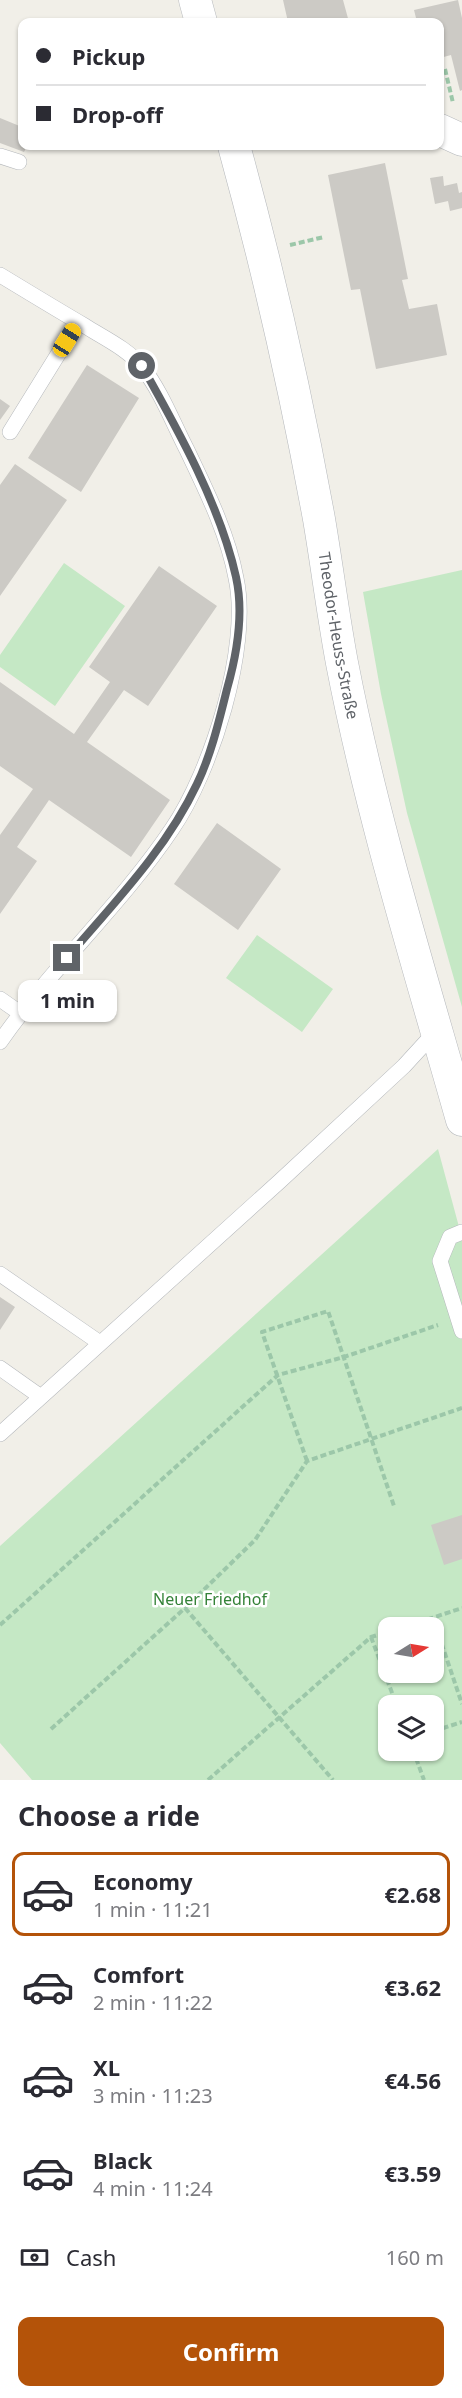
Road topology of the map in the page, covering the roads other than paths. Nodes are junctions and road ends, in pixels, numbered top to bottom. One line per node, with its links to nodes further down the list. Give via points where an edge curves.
1 (195, 0): 2 (street)
2 (200, 18)
3 (444, 132): 4 (street)
4 (462, 140)
5 (235, 150): 13 (street, Theodor-Heuss-Straße, via 287,357 342,663 371,795)
6 (0, 156): 7 (lane)
7 (19, 162)
8 (0, 275): 9 (lane)
9 (78, 322): 10 (lane); 12 (lane, via 142,366 169,414 220,526 237,578 240,622 217,728 193,793 172,829 129,885)
10 (10, 432)
11 (0, 999): 12 (lane)
12 (20, 1013): 14 (lane)
13 (437, 1030): 15 (street, Theodor-Heuss-Straße); 19 (lane, via 404,1066)
14 (0, 1042)
15 (462, 1120)
16 (462, 1232): 18 (lane, via 450,1237 440,1261)
17 (0, 1274): 19 (lane)
18 (460, 1325)
19 (100, 1343): 21 (lane)
20 (0, 1368): 21 (lane)
21 (41, 1397): 22 (lane)
22 (0, 1434)

